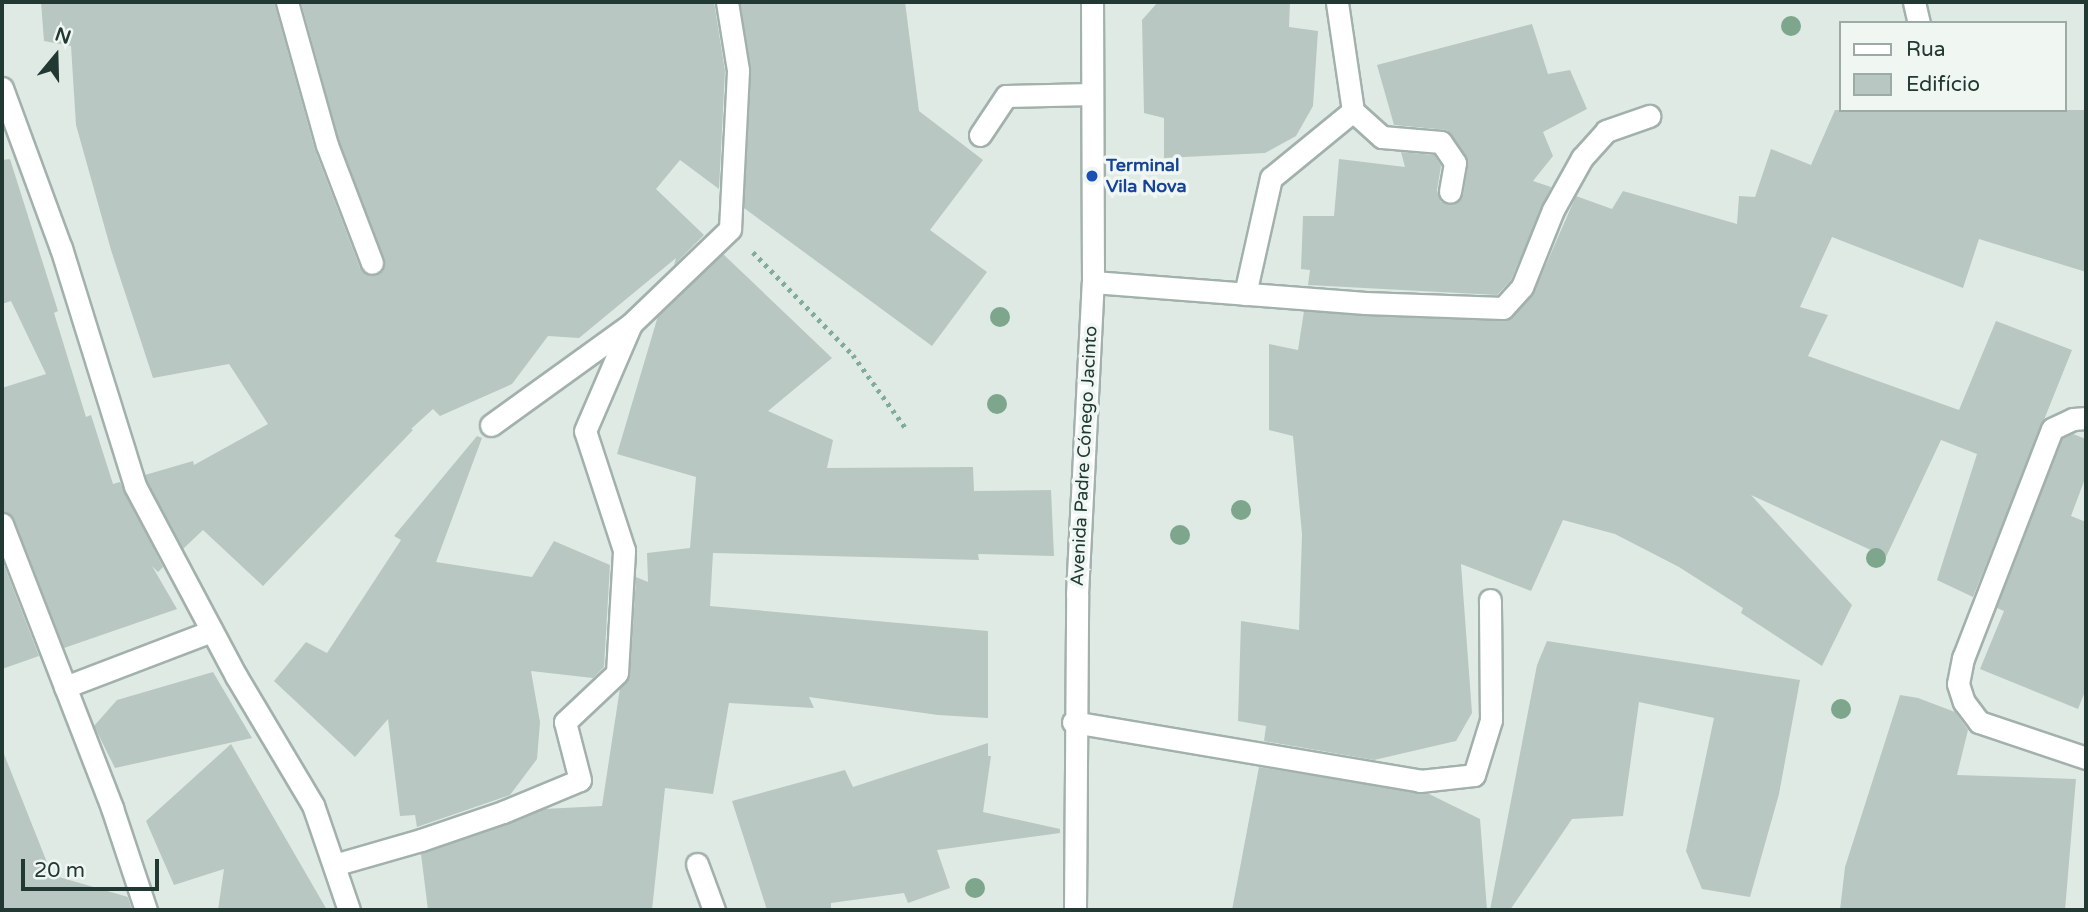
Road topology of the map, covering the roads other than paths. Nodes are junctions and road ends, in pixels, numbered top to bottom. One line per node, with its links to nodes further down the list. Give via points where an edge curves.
1 (287, 2): 13 (street, via 327,145)
2 (727, 2): 16 (street, via 738,70 730,229)
3 (1093, 2): 8 (street, Avenida Padre Cónego Jacinto)
4 (1337, 2): 9 (street)
5 (1914, 2): 6 (street)
6 (1919, 21)
7 (2, 88): 21 (street, via 61,248 135,486)
8 (1092, 94): 11 (street, via 1006,96); 14 (street, Avenida Padre Cónego Jacinto)
9 (1353, 111): 12 (street, via 1382,137 1441,142 1455,163); 15 (street, via 1271,178)
10 (1650, 116): 15 (street, via 1606,131 1582,158 1553,210 1522,287 1503,308)
11 (980, 135)
12 (1450, 191)
13 (372, 262)
14 (1093, 282): 15 (street); 23 (street, Avenida Padre Cónego Jacinto)
15 (1245, 294)
16 (631, 324): 18 (street); 25 (street, via 585,430 624,550 617,673 565,722 580,780 503,812)
17 (2086, 418): 24 (street, via 2052,429 1958,684 1979,722)
18 (491, 425)
19 (2, 524): 22 (street)
20 (1490, 600): 23 (street, via 1491,720 1474,775 1420,781)
21 (212, 631): 22 (street); 25 (street, via 313,805)
22 (65, 687): 27 (street)
23 (1073, 722): 30 (street, Avenida Padre Cónego Jacinto)
24 (2086, 758)
25 (334, 864): 28 (street)
26 (697, 864): 29 (street)
27 (146, 910)
28 (349, 910)
29 (713, 910)
30 (1074, 910)

